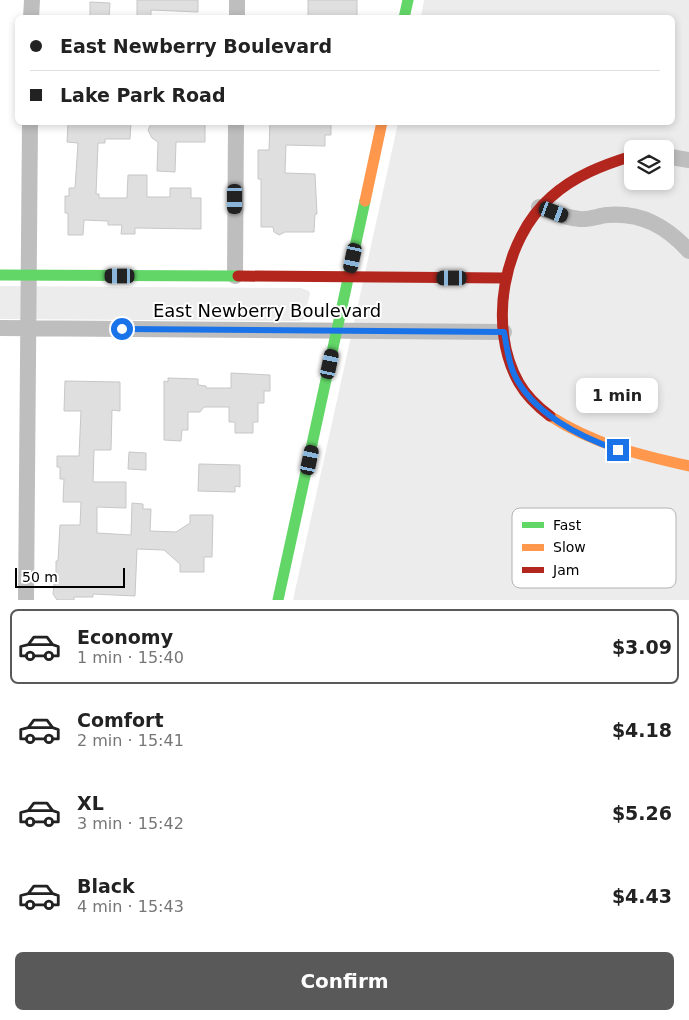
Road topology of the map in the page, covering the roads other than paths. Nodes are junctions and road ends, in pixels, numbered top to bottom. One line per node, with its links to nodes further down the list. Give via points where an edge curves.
1 (32, 0): 4 (street)
2 (237, 0): 5 (street)
3 (408, 0): 6 (street)
4 (31, 15)
5 (237, 15)
6 (405, 15)
7 (30, 125): 16 (street)
8 (236, 125): 17 (street)
9 (381, 125): 18 (street)
10 (624, 158): 13 (street, via 577,177)
11 (674, 158): 12 (street)
12 (689, 160)
13 (539, 207): 14 (street, via 582,220 608,215 646,219 674,234); 19 (street, via 513,252)
14 (689, 251)
15 (0, 275): 16 (street, East Newberry Boulevard)
16 (28, 276): 17 (street, East Newberry Boulevard); 21 (street)
17 (235, 276): 18 (street, East Newberry Boulevard)
18 (349, 277): 19 (street, East Newberry Boulevard); 22 (street)
19 (505, 278): 23 (street)
20 (0, 328): 21 (street, East Newberry Boulevard)
21 (27, 328): 22 (street, East Newberry Boulevard); 25 (street)
22 (338, 331): 23 (street, East Newberry Boulevard); 26 (street)
23 (504, 332): 24 (street, via 515,375 525,392 547,412 600,444)
24 (689, 466)
25 (26, 600)
26 (278, 600)

